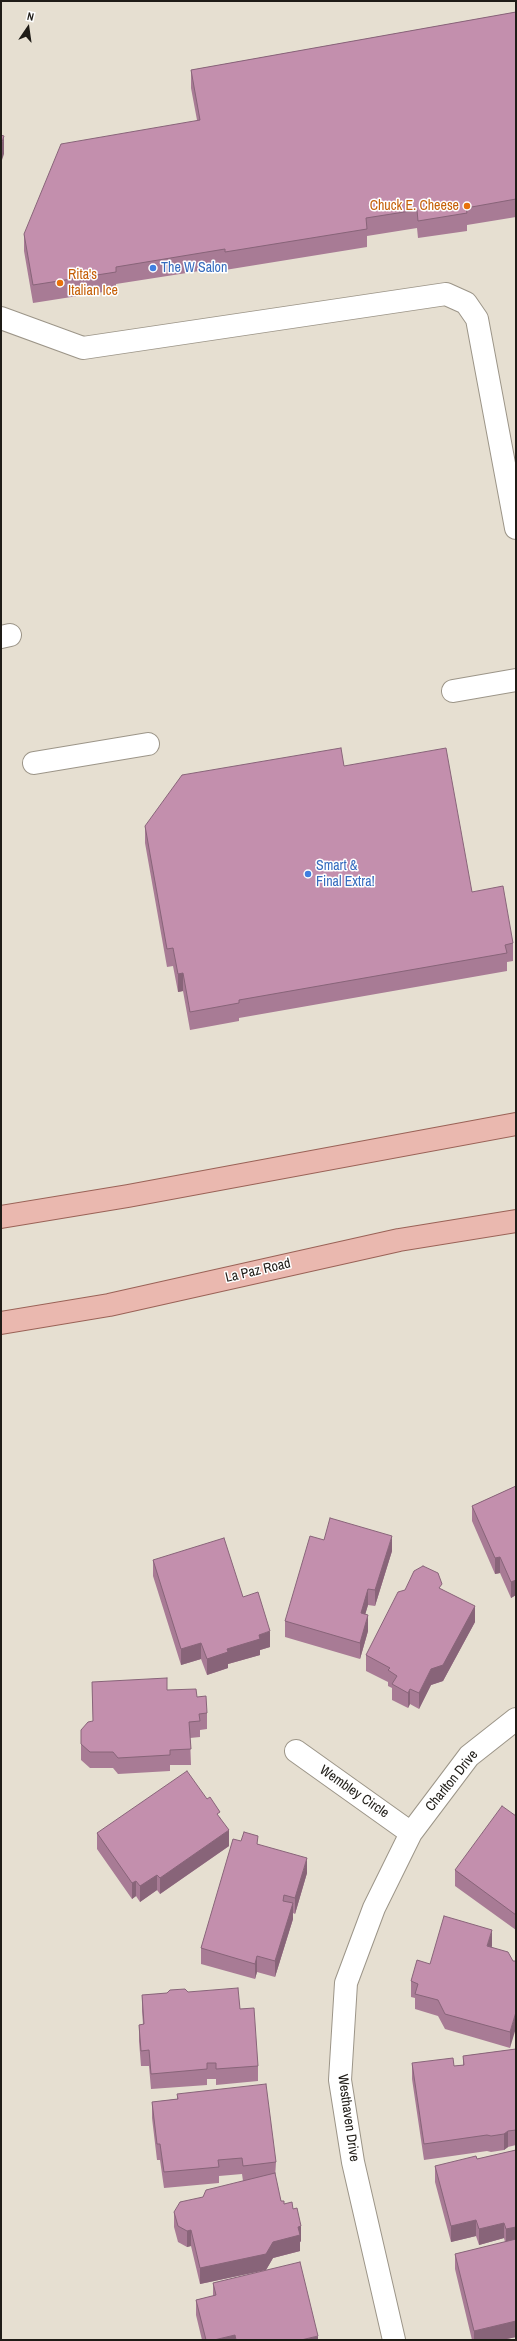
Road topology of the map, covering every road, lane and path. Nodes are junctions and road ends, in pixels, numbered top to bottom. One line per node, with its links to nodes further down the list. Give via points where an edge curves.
1 (1, 318): 2 (street, via 83,348 446,294 466,303 477,319)
2 (516, 528)
3 (516, 680): 4 (street)
4 (453, 691)
5 (148, 744): 6 (street)
6 (34, 763)
7 (516, 1124): 8 (main road)
8 (1, 1217)
9 (516, 1221): 10 (main road, La Paz Road, via 399,1240 109,1305)
10 (1, 1323)
11 (516, 1719): 13 (street, Charlton Drive, via 469,1756)
12 (296, 1751): 13 (street, Wembley Circle)
13 (411, 1833): 14 (street, Westhaven Drive, via 374,1908 346,1983 340,2080 353,2162)
14 (394, 2340)

